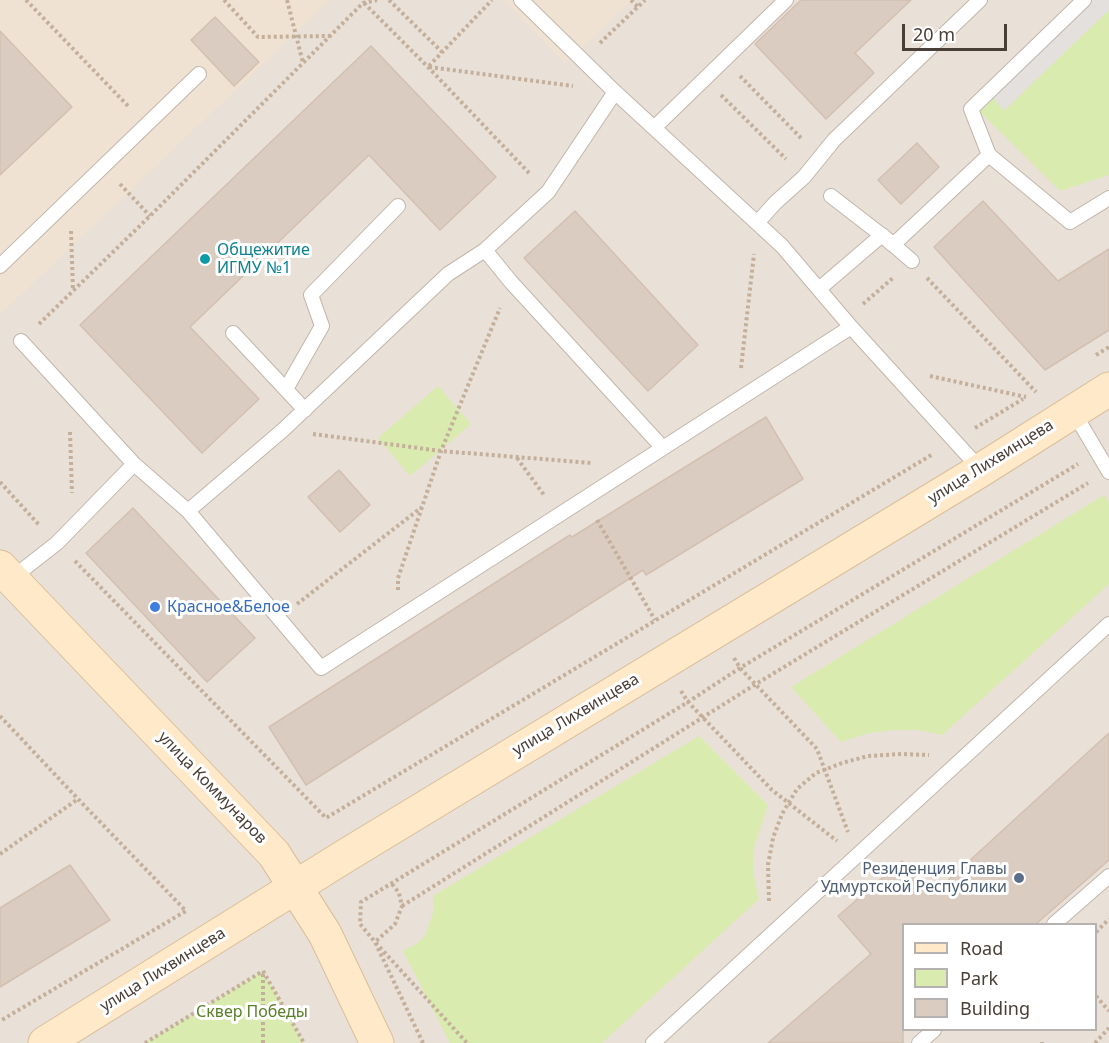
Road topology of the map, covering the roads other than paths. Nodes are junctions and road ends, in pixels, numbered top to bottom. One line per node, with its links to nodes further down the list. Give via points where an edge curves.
1 (521, 0): 6 (lane)
2 (786, 0): 7 (lane)
3 (980, 0): 12 (lane, via 834,140 804,177)
4 (1084, 0): 8 (lane, via 972,109)
5 (199, 74): 16 (lane)
6 (615, 92): 7 (lane); 14 (lane, via 548,192)
7 (654, 128): 12 (lane)
8 (989, 155): 10 (lane, via 1070,222); 13 (lane, via 893,245)
9 (831, 196): 13 (lane)
10 (1109, 198)
11 (398, 206): 21 (lane, via 311,295 322,326)
12 (757, 223): 17 (lane)
13 (882, 235): 15 (lane); 17 (lane)
14 (485, 250): 23 (lane, via 448,274); 25 (lane)
15 (912, 261)
16 (0, 266)
17 (819, 289): 18 (lane)
18 (848, 323): 25 (lane); 27 (lane)
19 (233, 333): 21 (lane)
20 (21, 341): 26 (lane)
21 (286, 389): 23 (lane)
22 (1109, 389): 24 (street, улица Лихвинцева)
23 (305, 410): 29 (lane)
24 (1073, 411): 27 (street, улица Лихвинцева); 28 (lane)
25 (663, 448): 29 (lane, via 321,668)
26 (134, 464): 29 (lane); 30 (lane, via 57,543)
27 (981, 470): 33 (street, улица Лихвинцева)
28 (1108, 471)
29 (188, 511)
30 (6, 573): 33 (street, улица Коммунаров, via 274,854)
31 (1109, 624): 38 (lane)
32 (1109, 876): 34 (lane)
33 (296, 887): 36 (street, улица Лихвинцева); 37 (street, улица Коммунаров, via 325,934)
34 (1055, 923)
35 (932, 1031): 39 (lane)
36 (45, 1043)
37 (377, 1043)
38 (653, 1043)
39 (919, 1043)

